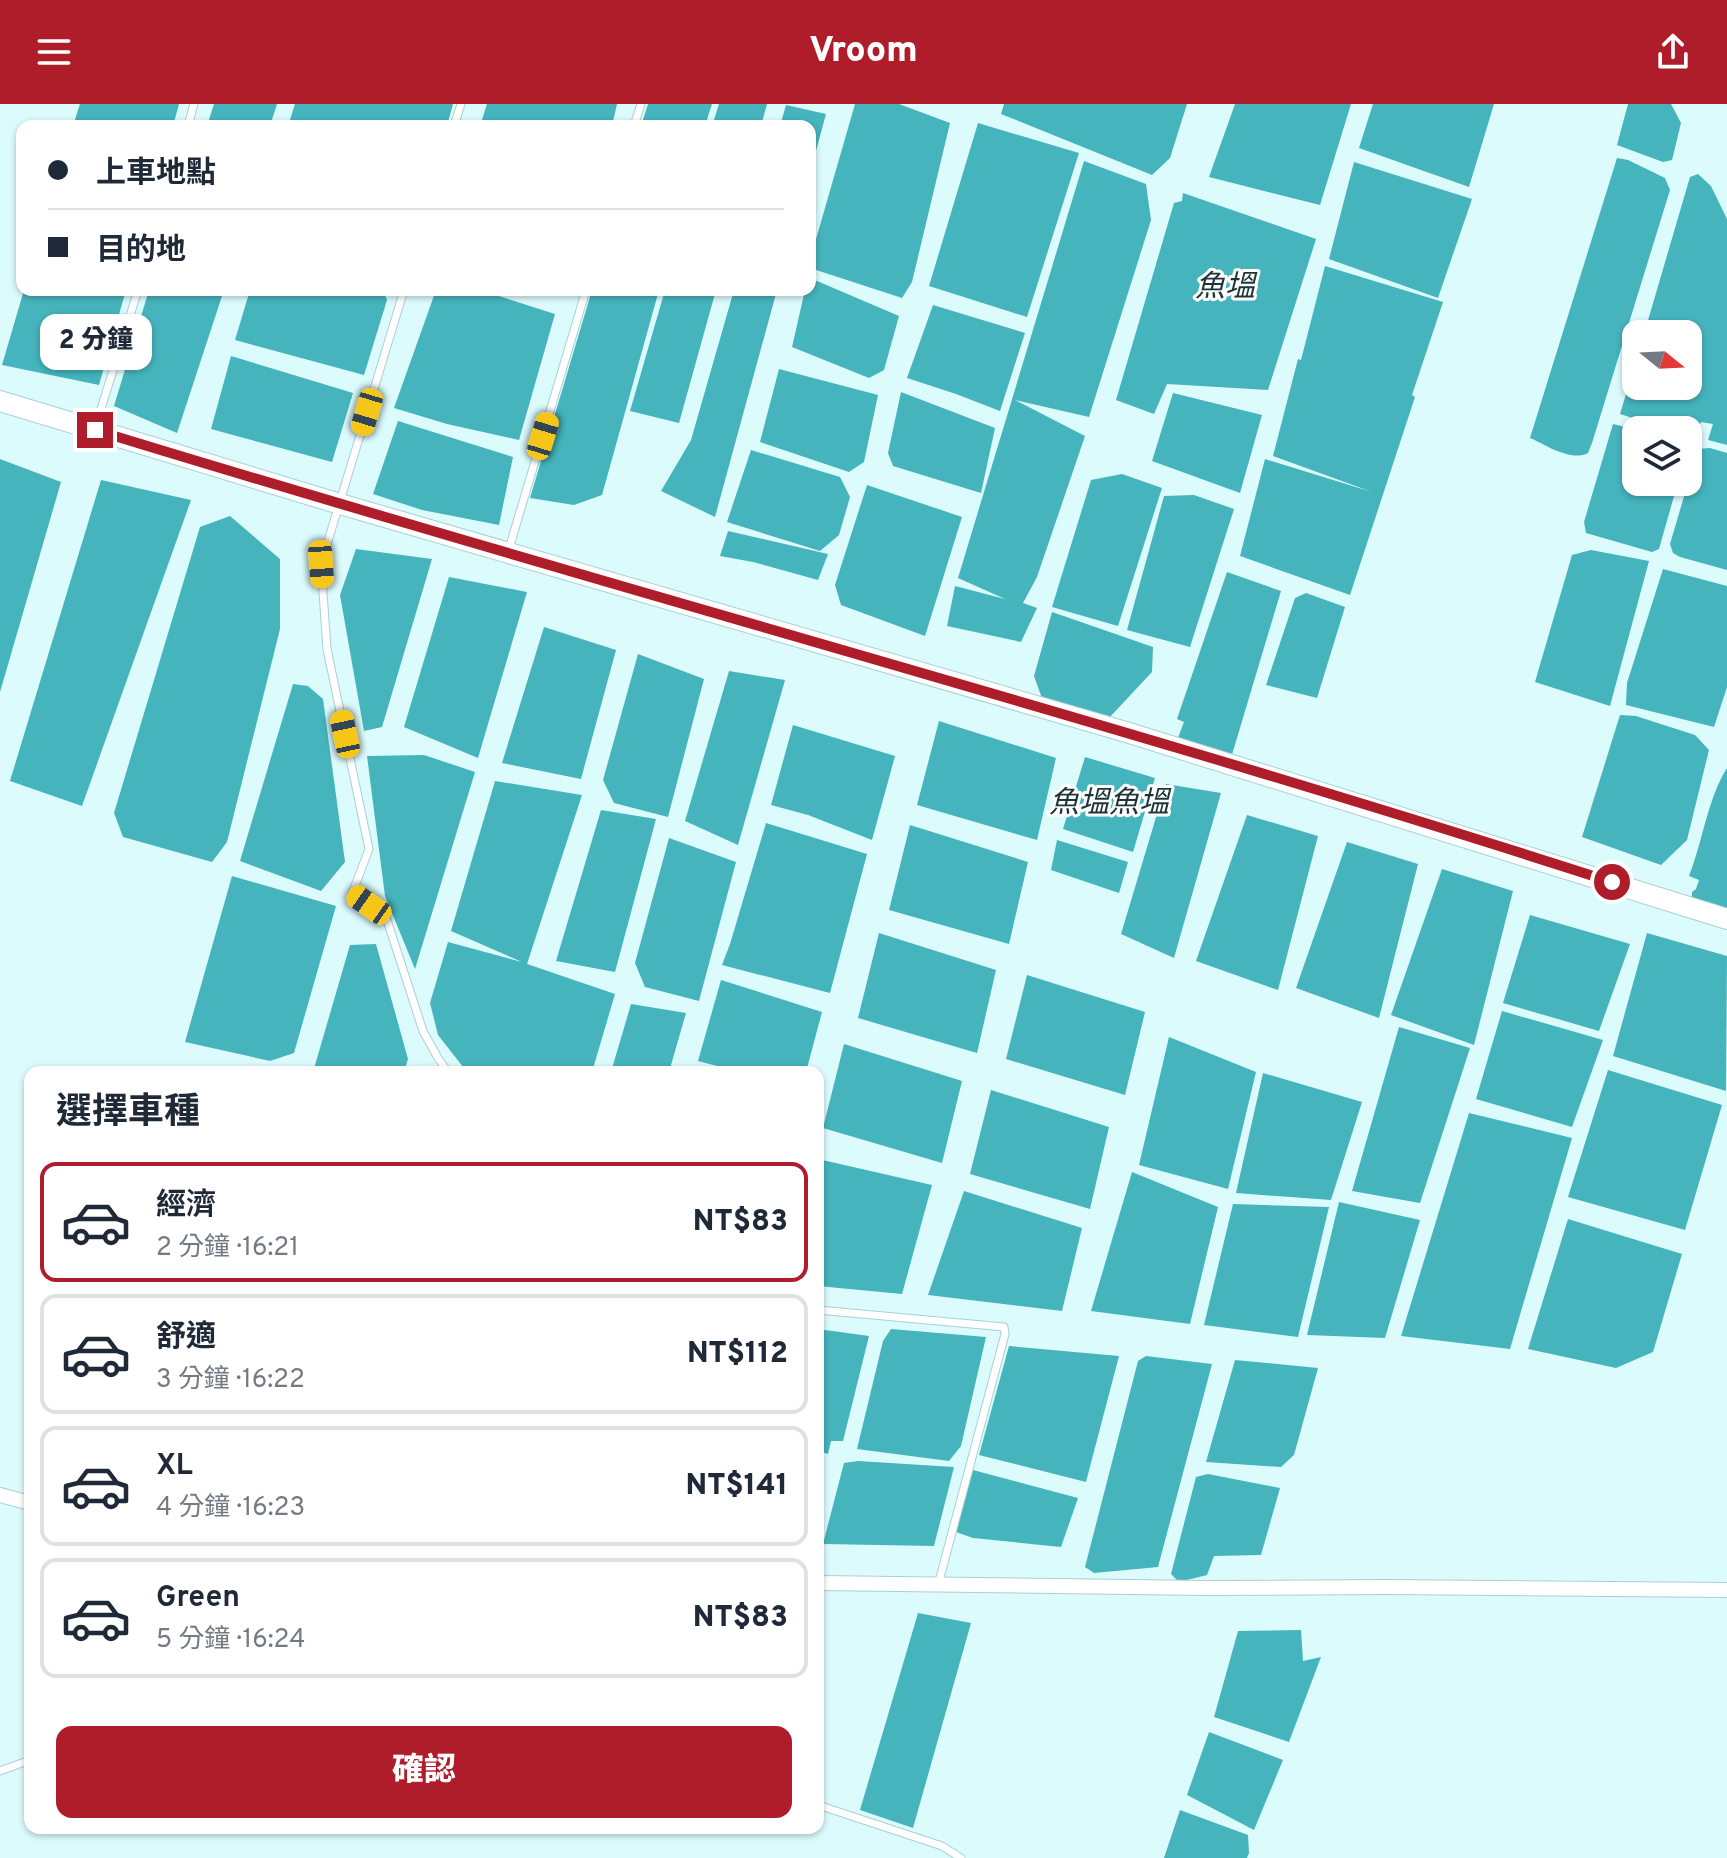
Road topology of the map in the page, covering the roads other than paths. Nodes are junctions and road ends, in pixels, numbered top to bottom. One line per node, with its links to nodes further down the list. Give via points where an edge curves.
1 (136, 296): 5 (lane)
2 (402, 296): 6 (lane)
3 (584, 296): 7 (lane)
4 (0, 401): 5 (street)
5 (95, 430): 6 (street)
6 (340, 504): 7 (street); 9 (lane, via 321,564 327,649 369,849 352,894 386,917 423,1031)
7 (508, 553): 8 (street, via 1126,732)
8 (1727, 919)
9 (444, 1066)
10 (824, 1311): 14 (lane, via 1004,1327)
11 (0, 1495): 12 (street)
12 (24, 1501)
13 (824, 1583): 14 (street)
14 (938, 1585): 15 (street)
15 (1727, 1590)
16 (24, 1762): 17 (lane)
17 (0, 1771)
18 (824, 1807): 19 (lane, via 942,1846)
19 (961, 1858)

